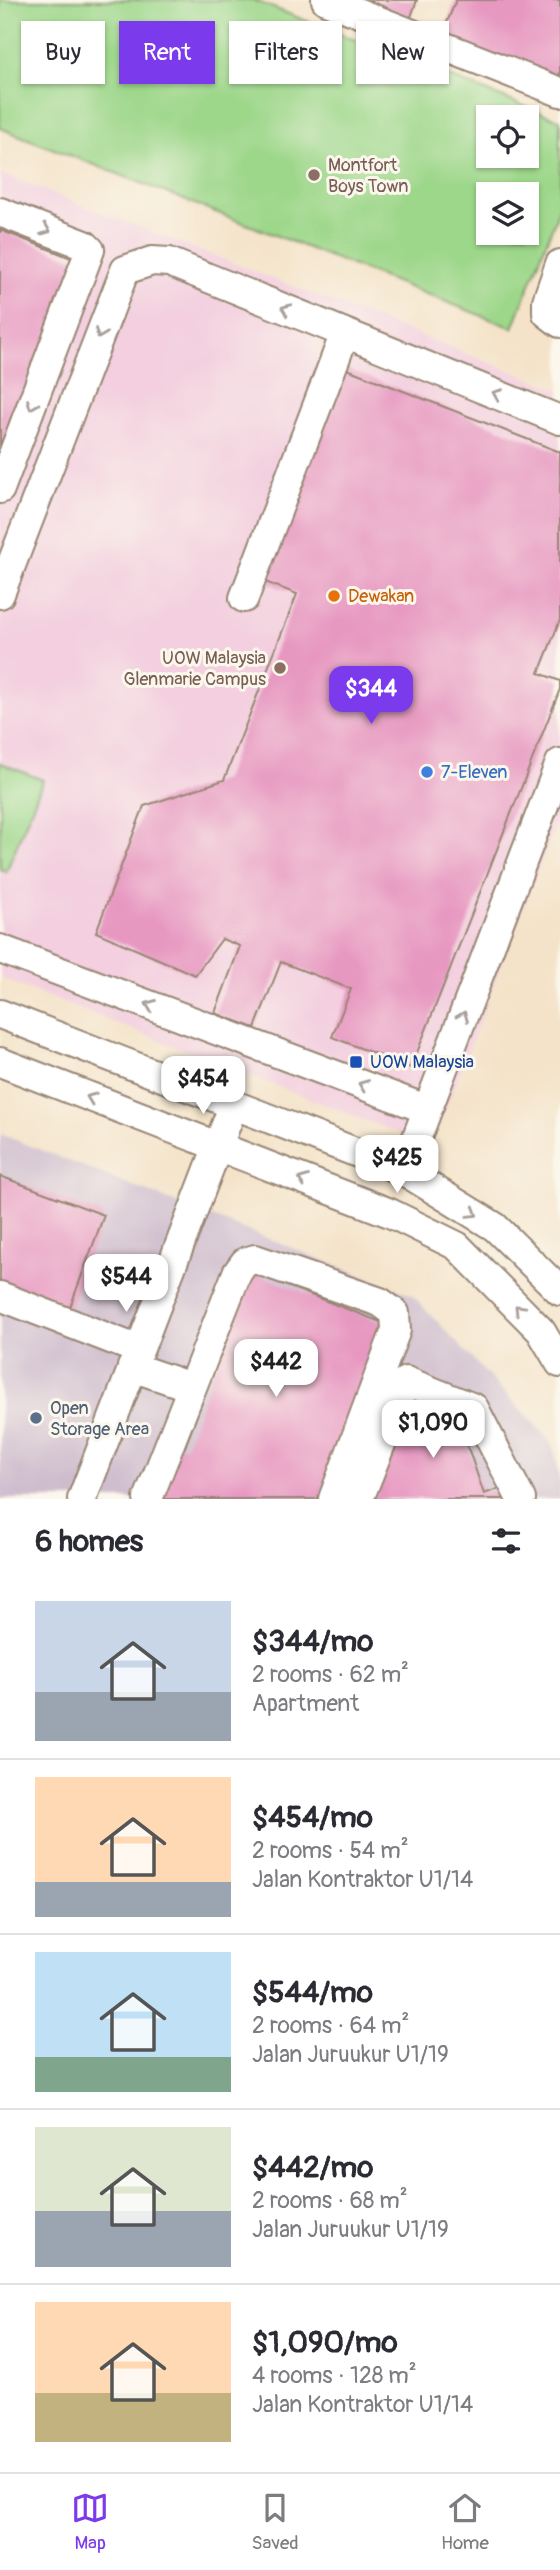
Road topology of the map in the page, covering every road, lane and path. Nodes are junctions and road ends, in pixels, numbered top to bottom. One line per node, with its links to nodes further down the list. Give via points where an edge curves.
1 (326, 0): 2 (street)
2 (560, 92)
3 (0, 212): 8 (street, one-way to 8, via 90,250)
4 (560, 264): 5 (street, via 547,313)
5 (560, 323)
6 (345, 333): 7 (street, one-way to 6); 9 (street, one-way to 9, via 169,262 152,261 125,270); 10 (street)
7 (560, 420)
8 (0, 489)
9 (0, 594)
10 (244, 598)
11 (560, 763): 16 (street, one-way to 11)
12 (0, 949): 16 (street, one-way to 12)
13 (0, 1014): 15 (street)
14 (0, 1062): 17 (street, one-way to 14)
15 (234, 1104): 17 (street); 18 (street)
16 (426, 1109): 18 (street)
17 (217, 1147): 21 (street); 22 (street, one-way to 17, via 541,1331 457,1246 390,1213)
18 (404, 1171): 19 (street, one-way to 19, via 495,1227)
19 (560, 1291)
20 (0, 1296): 21 (street)
21 (136, 1358): 23 (street); 24 (street)
22 (560, 1363)
23 (191, 1387): 25 (street); 26 (street, via 245,1262 256,1259 380,1303 395,1313 396,1330)
24 (82, 1499)
25 (148, 1499)
26 (334, 1499)
27 (359, 1499): 28 (street, via 406,1381 474,1408)
28 (522, 1499)

